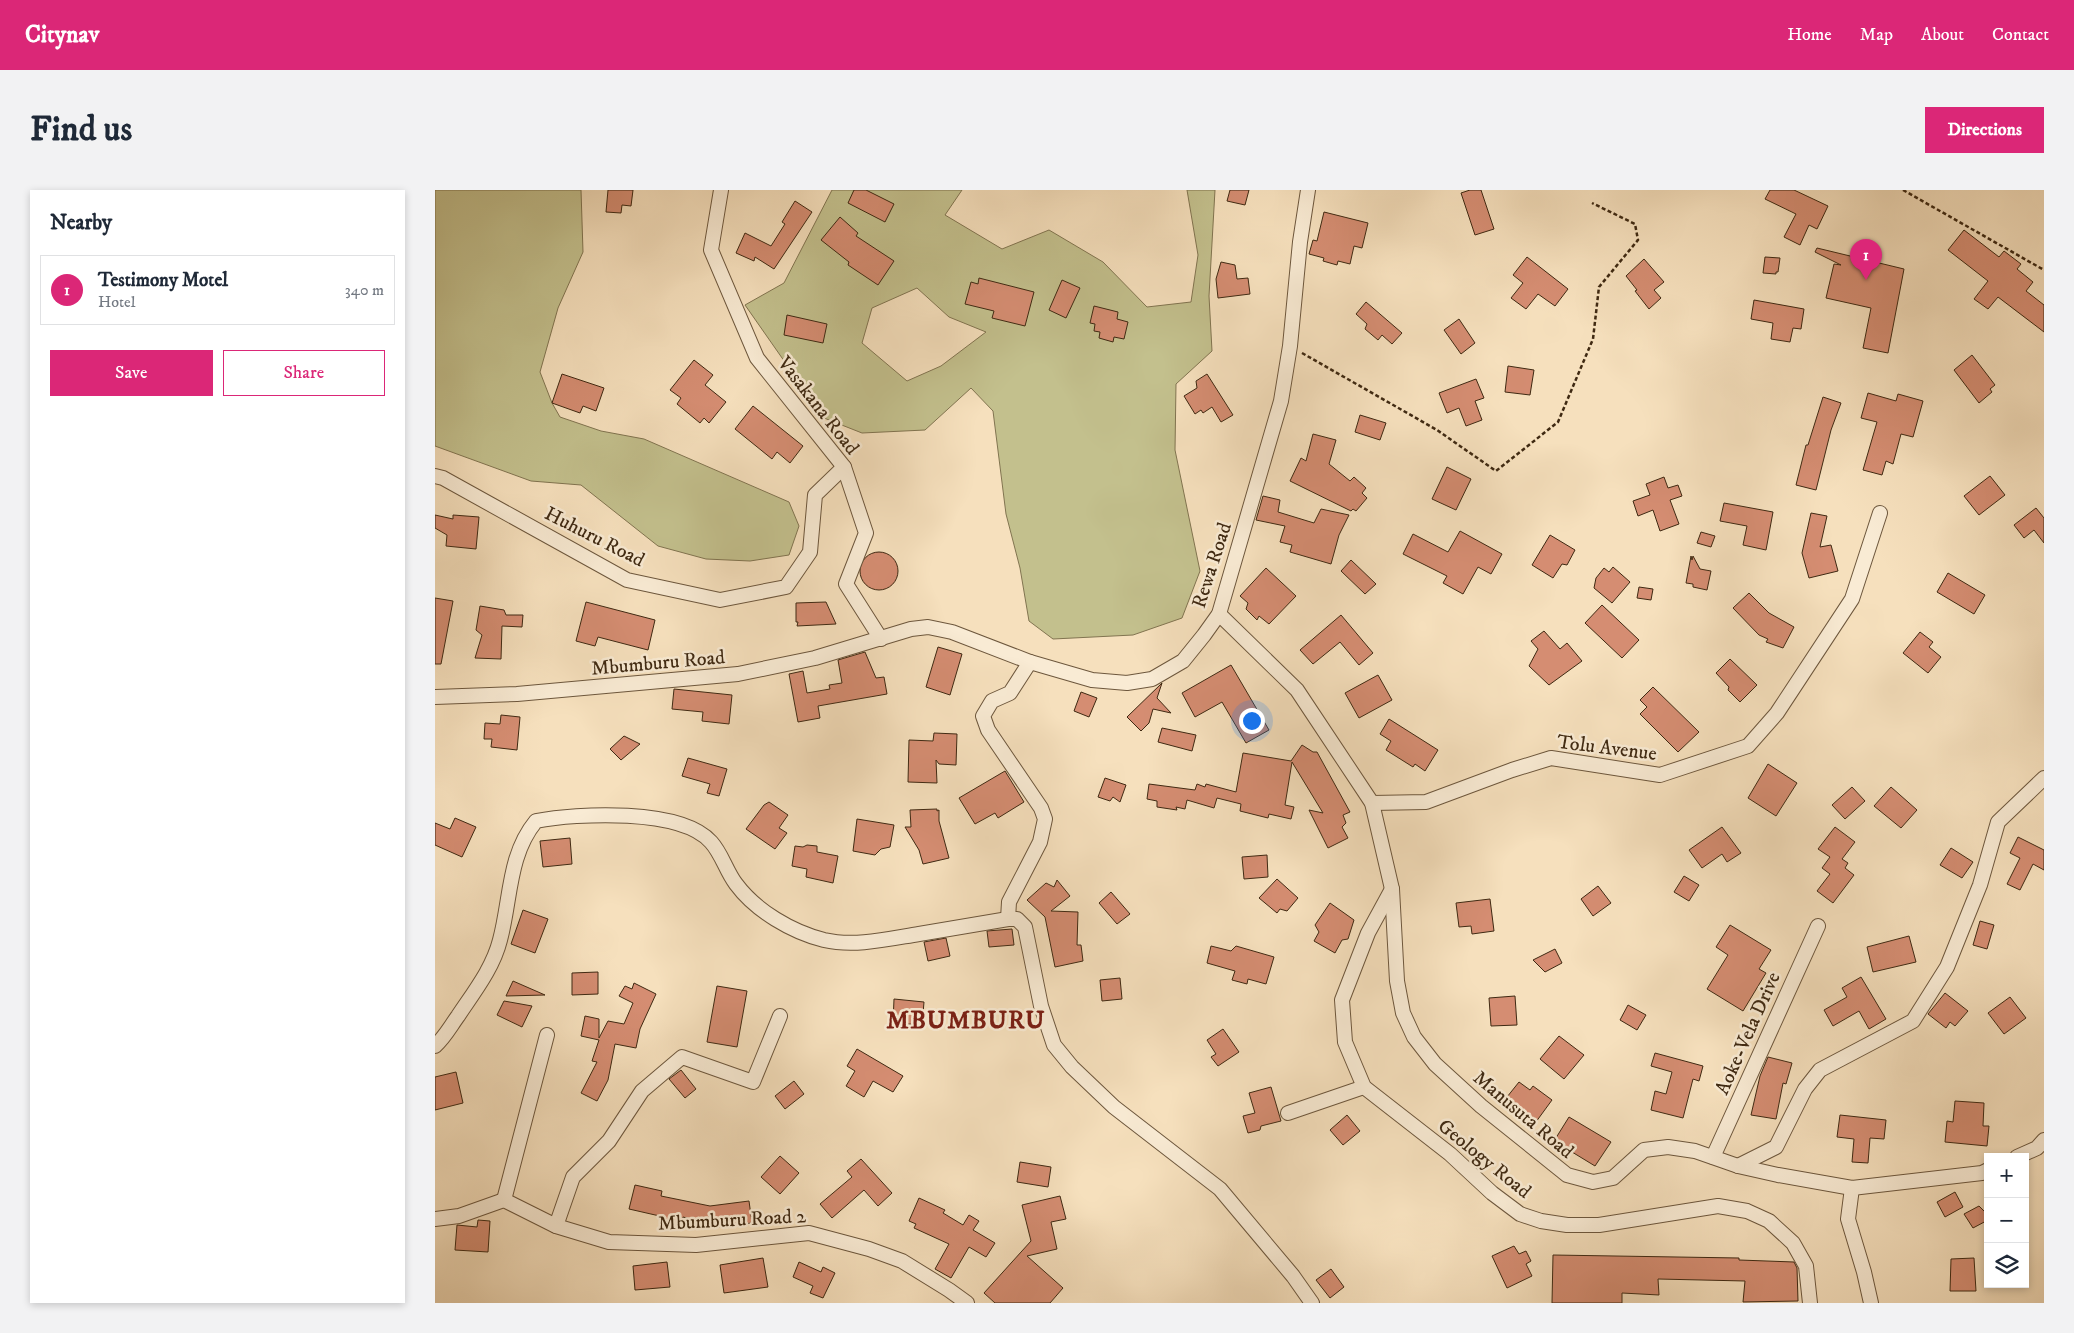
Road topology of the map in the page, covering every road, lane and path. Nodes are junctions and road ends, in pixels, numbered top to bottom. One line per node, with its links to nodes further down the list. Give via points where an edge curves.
1 (721, 190): 7 (street, Vasakana Road, via 711,250 757,358)
2 (1308, 190): 6 (street, Rewa Road)
3 (1903, 190): 5 (path)
4 (1592, 203): 6 (path, via 1635,224 1638,240 1599,288 1593,339 1557,422 1496,471 1437,430)
5 (2044, 270)
6 (1290, 346): 10 (street, Rewa Road, via 1281,401)
7 (844, 467): 8 (street, Huhuru Road, via 815,495 809,552 786,587 720,600 627,580); 11 (street, Vasakana Road, via 866,533 846,584)
8 (435, 476)
9 (1880, 512): 15 (street, Tolu Avenue, via 1852,599 1777,713 1748,746 1660,775 1551,758 1426,802)
10 (1219, 614): 12 (street, Rewa Road, via 1183,661 1152,679 1127,683 1093,680); 15 (street, via 1297,690)
11 (881, 639): 12 (street, Rewa Road, via 928,628 952,632); 13 (street, Mbumburu Road, via 815,658 738,674 517,694)
12 (1030, 662): 17 (street, via 1010,694 992,701 983,716 988,730 1041,808 1045,819 1041,842 1009,902)
13 (435, 697)
14 (2044, 778): 27 (street, via 1998,822 1980,885 1947,967 1913,1021 1820,1070 1805,1089 1776,1147)
15 (1372, 803): 16 (street, Manusuta Road)
16 (1392, 889): 22 (street, Geology Road, via 1368,933 1342,1000 1345,1042); 26 (street, Manusuta Road, via 1397,981 1403,1013 1414,1037 1435,1064 1516,1136 1567,1175 1593,1182 1613,1178 1644,1150 1668,1147)
17 (1008, 919): 21 (street, via 880,940 826,940 803,934 761,909 735,883 710,840 677,822 644,817 561,816 536,820 515,859 500,941 482,983 445,1037); 34 (street, via 1017,919 1025,927 1041,1006 1054,1044 1072,1067 1114,1107 1220,1189)
18 (1818, 926): 26 (street, Aoke-Vela Drive)
19 (780, 1016): 32 (street, via 753,1082 682,1056 642,1091 609,1141 573,1177)
20 (547, 1035): 30 (street)
21 (435, 1046)
22 (1364, 1087): 23 (street); 35 (street, Geology Road, via 1450,1154 1492,1193 1520,1214 1541,1221 1599,1225 1718,1206 1747,1211 1769,1221 1793,1243 1806,1266)
23 (1288, 1113)
24 (2044, 1140): 25 (street)
25 (2026, 1153)
26 (1713, 1157): 27 (street, Manusuta Road)
27 (1738, 1166): 29 (street, Manusuta Road)
28 (1984, 1171): 29 (street, Manusuta Road)
29 (1852, 1188): 36 (street, via 1847,1219)
30 (504, 1200): 31 (street, via 459,1216); 32 (street, Mbumburu Road 2)
31 (435, 1219)
32 (556, 1226): 33 (street, Mbumburu Road 2, via 609,1242 687,1245 809,1233 902,1261)
33 (967, 1303)
34 (1312, 1303)
35 (1810, 1303)
36 (1871, 1303)

